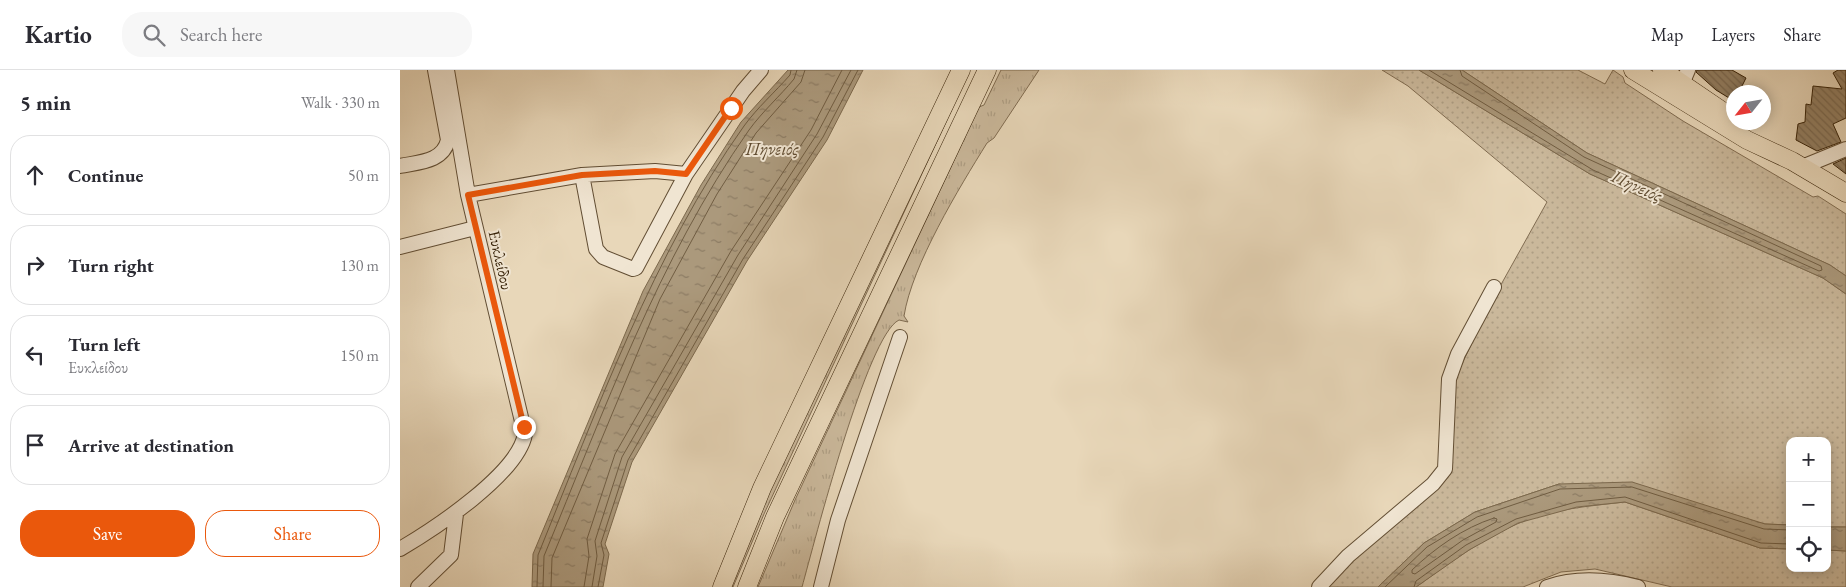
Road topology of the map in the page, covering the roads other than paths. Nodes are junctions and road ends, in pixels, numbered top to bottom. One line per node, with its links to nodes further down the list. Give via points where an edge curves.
1 (435, 70): 13 (street, via 448,140 446,148 435,159)
2 (447, 70): 17 (street, Ευκλείδου)
3 (761, 70): 14 (street)
4 (961, 70): 25 (main road, via 762,488)
5 (987, 70): 26 (main road, via 775,517)
6 (1633, 70): 12 (main road, via 1747,140)
7 (1662, 70): 8 (main road)
8 (1685, 77): 9 (main road)
9 (1726, 112)
10 (1751, 130): 12 (main road)
11 (1846, 149): 12 (street)
12 (1797, 164): 16 (main road)
13 (400, 166)
14 (686, 174): 15 (street, via 655,171); 15 (street, via 636,268 603,258 596,249)
15 (582, 175): 17 (street)
16 (1846, 192)
17 (468, 195): 18 (street, Ευκλείδου)
18 (475, 228): 19 (street); 22 (street, Ευκλείδου, via 524,427 524,442 517,455)
19 (400, 247)
20 (1494, 287): 28 (street, via 1458,354 1449,380 1445,469 1433,484 1348,556)
21 (900, 337): 27 (street, via 844,502)
22 (456, 514): 23 (street); 24 (street, via 451,555)
23 (400, 550)
24 (418, 587)
25 (722, 587)
26 (746, 587)
27 (821, 587)
28 (1320, 587)
29 (1547, 587): 30 (street, via 1583,580)
30 (1638, 587)

